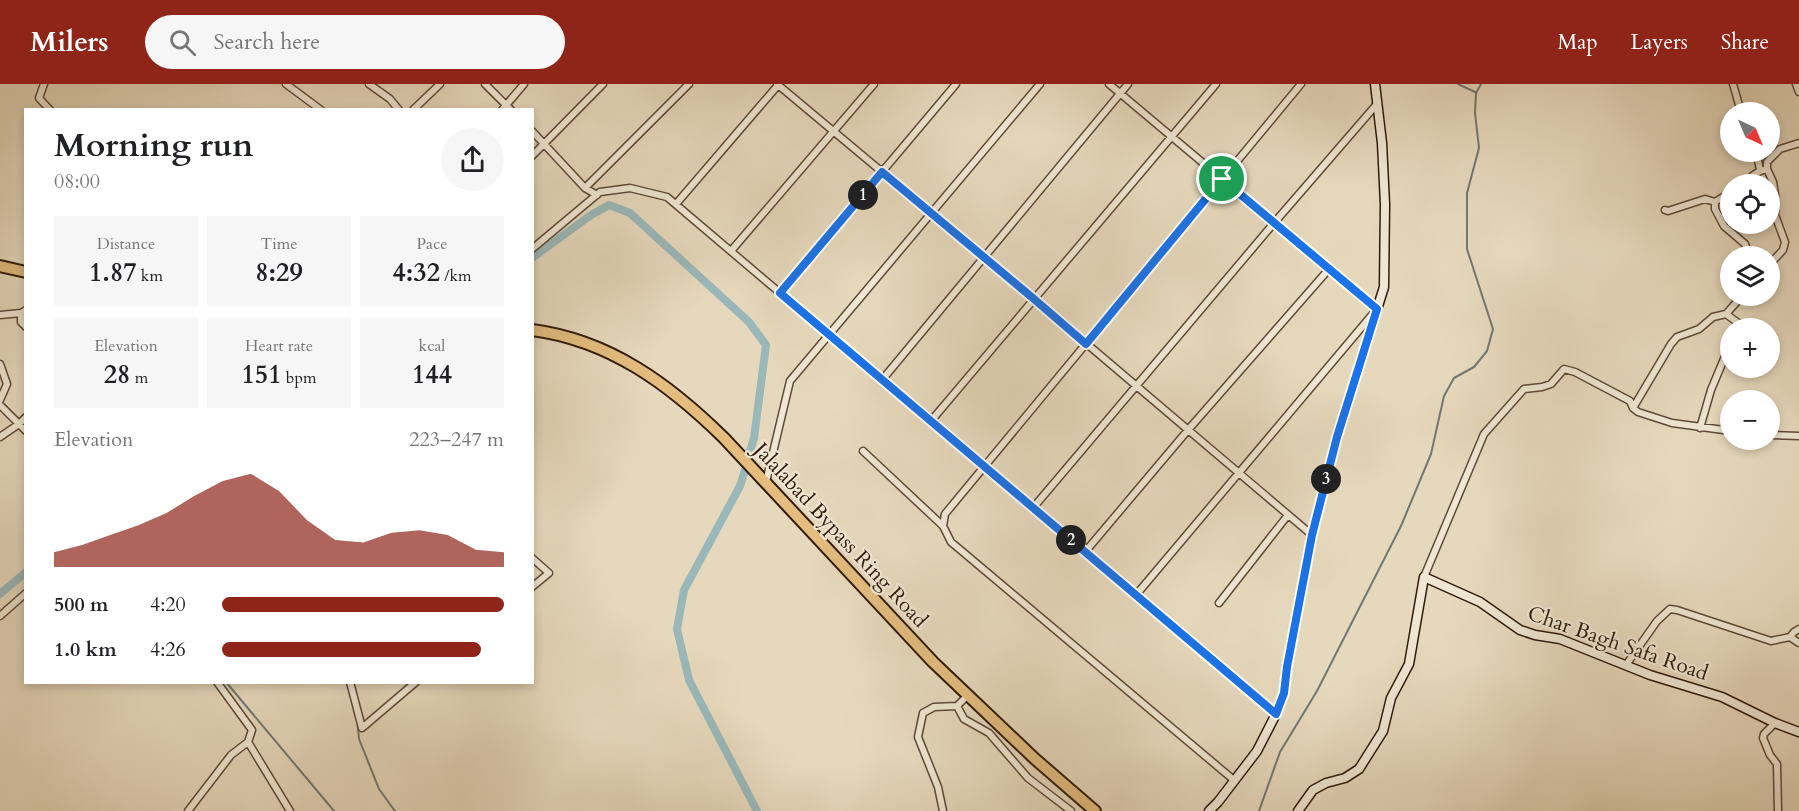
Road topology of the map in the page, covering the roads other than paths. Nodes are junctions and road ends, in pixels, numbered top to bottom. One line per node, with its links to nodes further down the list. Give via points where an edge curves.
1 (44, 84): 24 (street, via 39,98)
2 (286, 84): 25 (street)
3 (369, 84): 26 (street)
4 (440, 84): 27 (street)
5 (485, 84): 28 (street)
6 (524, 84): 28 (street)
7 (603, 84): 32 (street)
8 (689, 84): 40 (street)
9 (778, 84): 29 (street); 44 (street)
10 (874, 84): 29 (street)
11 (956, 84): 37 (street)
12 (1040, 84): 46 (street)
13 (1109, 84): 21 (street)
14 (1128, 84): 21 (street)
15 (1216, 84): 31 (street)
16 (1301, 84): 39 (street)
17 (1375, 84): 23 (street)
18 (1733, 84): 22 (street)
19 (1796, 84): 20 (street)
20 (1799, 92)
21 (1120, 93): 31 (street); 52 (street)
22 (1738, 102)
23 (1377, 104): 47 (street); 59 (street, via 1385,238 1384,287)
24 (48, 108)
25 (318, 108)
26 (397, 108)
27 (415, 108)
28 (506, 108)
29 (833, 132): 37 (street); 50 (street)
30 (534, 133): 32 (street)
31 (1171, 137): 39 (street); 57 (street)
32 (545, 143): 34 (street); 40 (street)
33 (1799, 143): 36 (street, via 1780,149)
34 (534, 154)
35 (1759, 162): 36 (street)
36 (1763, 170): 38 (street); 51 (street, via 1773,182 1775,215 1785,242)
37 (882, 172): 46 (street); 56 (street)
38 (1758, 174)
39 (1222, 179): 47 (street); 67 (street)
40 (585, 189): 41 (street)
41 (597, 195): 44 (street, via 630,188 668,197); 49 (street)
42 (1720, 199): 43 (street)
43 (1715, 202): 45 (street, via 1705,200); 48 (street, via 1724,226)
44 (676, 204): 50 (street)
45 (1665, 210)
46 (931, 214): 52 (street); 66 (street)
47 (1274, 223): 54 (street); 71 (street)
48 (1746, 246)
49 (534, 247)
50 (731, 251): 56 (street)
51 (1780, 253)
52 (983, 258): 57 (street); 70 (street)
53 (0, 266): 55 (highway)
54 (1329, 269): 59 (street); 80 (street)
55 (24, 272)
56 (780, 293): 66 (street)
57 (1034, 299): 67 (street); 76 (street)
58 (1733, 306): 61 (street)
59 (1377, 309): 87 (street); 92 (street, via 1337,437)
60 (23, 311): 62 (street); 64 (street)
61 (1726, 314): 63 (street); 74 (street, via 1677,337)
62 (0, 315)
63 (1730, 318)
64 (24, 325)
65 (534, 330): 88 (highway, Jalalabad Bypass Ring Road, via 575,338 611,352 660,382 692,407)
66 (829, 334): 70 (street); 88 (street, via 790,381)
67 (1086, 344): 71 (street); 86 (street)
68 (0, 364): 72 (street, via 7,384)
69 (1720, 368): 78 (street)
70 (882, 380): 76 (street)
71 (1136, 386): 80 (street); 89 (street)
72 (0, 400)
73 (0, 405): 77 (street)
74 (1633, 408): 78 (street, via 1672,423); 95 (street, via 1630,401 1564,369 1551,384 1524,389 1484,434)
75 (24, 419): 77 (street)
76 (931, 421): 86 (street)
77 (19, 424): 79 (street); 84 (street)
78 (1700, 428): 81 (street)
79 (24, 429)
80 (1188, 430): 87 (street); 93 (street)
81 (1720, 430)
82 (1780, 435): 83 (street)
83 (1799, 436)
84 (0, 437)
85 (863, 451): 91 (street)
86 (985, 467): 89 (street); 91 (street, via 945,514)
87 (1238, 473): 90 (street); 98 (street)
88 (766, 483): 108 (highway, Jalalabad Bypass Ring Road)
89 (1033, 508): 93 (street)
90 (1288, 515): 92 (street); 99 (street)
91 (943, 526): 114 (street, via 951,542)
92 (1312, 535): 110 (street, via 1284,693)
93 (1085, 552): 98 (street)
94 (534, 560): 96 (street, via 549,573)
95 (1424, 577): 104 (street, Char Bagh Safa Road, via 1480,602 1520,630 1560,639); 121 (street, via 1409,664 1391,698 1383,731 1359,769 1313,790)
96 (534, 584)
97 (24, 595): 100 (street)
98 (1136, 595): 110 (street)
99 (1219, 603)
100 (0, 616)
101 (1799, 629): 102 (street)
102 (1790, 638): 103 (street); 104 (street, via 1771,641 1670,609)
103 (1799, 642)
104 (1626, 665): 111 (street, Char Bagh Safa Road, via 1722,697)
105 (218, 684): 113 (street, via 252,730)
106 (351, 684): 107 (street, via 362,728)
107 (414, 684)
108 (967, 696): 109 (street); 119 (highway, Jalalabad Bypass Ring Road)
109 (957, 706): 117 (street, via 934,707 922,713 918,737); 118 (street, via 964,719 989,733 1029,778)
110 (1276, 714): 114 (street, via 1257,751)
111 (1775, 723): 112 (street, Char Bagh Safa Road); 122 (street, via 1763,738 1777,764)
112 (1799, 732)
113 (248, 742): 115 (street, via 231,755); 116 (street)
114 (1234, 781): 120 (street)
115 (188, 811)
116 (290, 811)
117 (943, 811)
118 (1071, 811)
119 (1095, 811)
120 (1209, 811)
121 (1298, 811)
122 (1778, 811)

